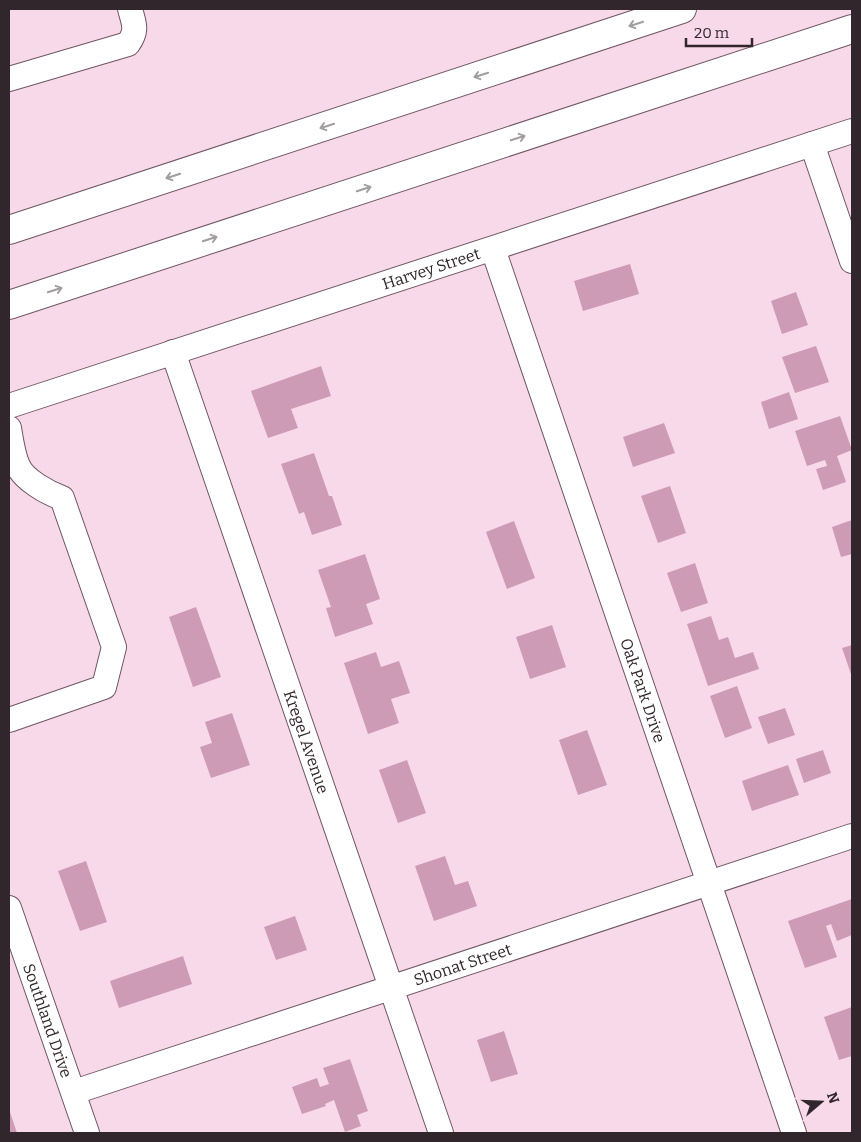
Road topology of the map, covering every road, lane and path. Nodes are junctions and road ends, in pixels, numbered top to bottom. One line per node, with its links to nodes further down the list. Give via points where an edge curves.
1 (130, 9): 4 (street, via 135,26 128,44)
2 (682, 9): 7 (highway, one-way to 7)
3 (852, 29): 10 (highway, one-way to 3)
4 (9, 79)
5 (852, 131): 6 (street, Harvey Street)
6 (812, 144): 8 (street, Harvey Street); 9 (street)
7 (9, 230)
8 (493, 249): 11 (street, Harvey Street); 16 (street, Oak Park Drive)
9 (852, 261)
10 (9, 305)
11 (173, 352): 12 (street, Harvey Street); 18 (street, Kregel Avenue)
12 (9, 406)
13 (9, 428): 14 (street, via 18,468 48,494 62,498 114,647 104,687)
14 (9, 720)
15 (852, 836): 16 (street, Shonat Street)
16 (709, 884): 18 (street, Shonat Street); 22 (street, Oak Park Drive)
17 (9, 908): 19 (street, Southland Drive)
18 (390, 987): 19 (street, Shonat Street); 21 (street, Kregel Avenue)
19 (74, 1092): 20 (street, Southland Drive)
20 (87, 1133)
21 (441, 1133)
22 (794, 1133)

